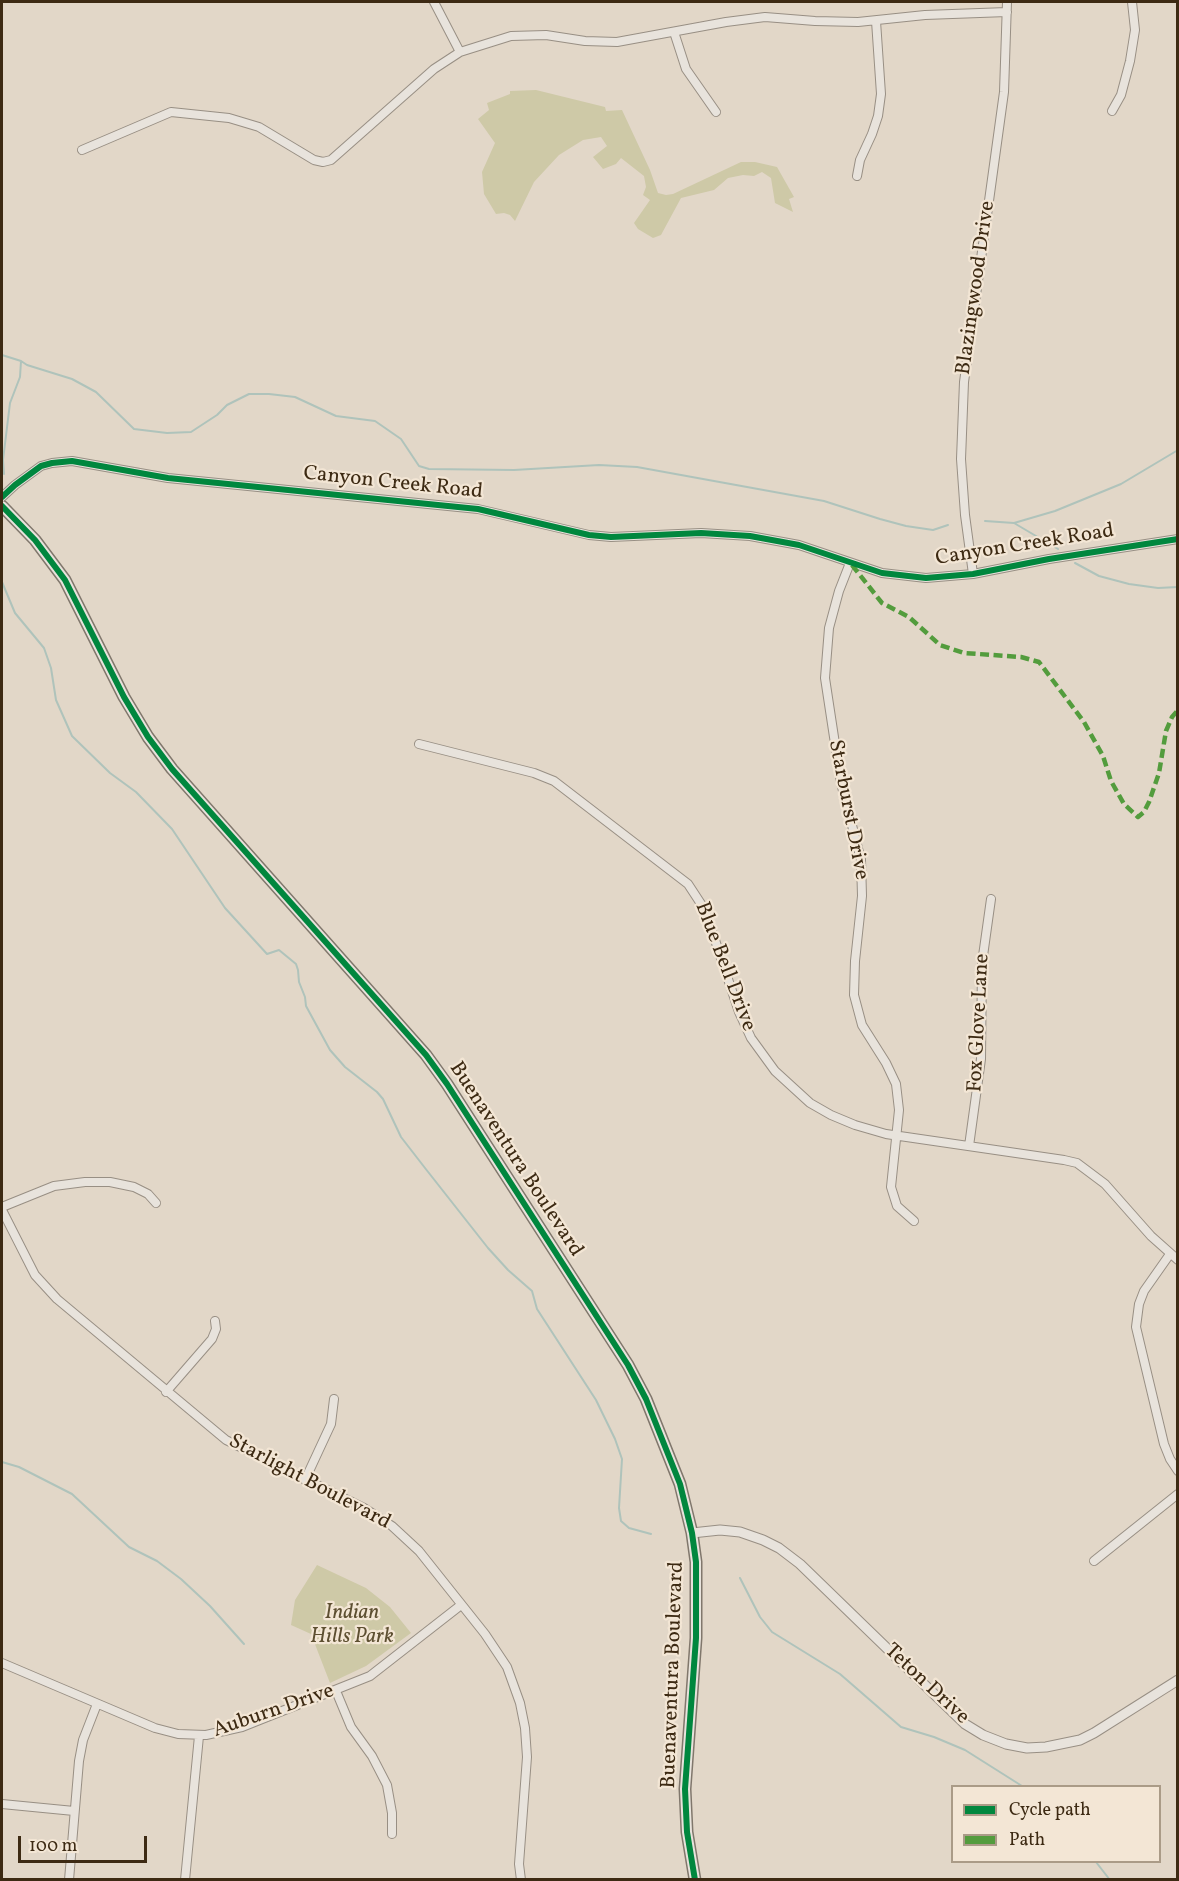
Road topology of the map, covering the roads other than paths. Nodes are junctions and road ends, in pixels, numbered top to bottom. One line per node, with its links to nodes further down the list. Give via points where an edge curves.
1 (434, 2): 7 (street)
2 (1007, 2): 4 (street, Blazingwood Drive)
3 (1132, 2): 8 (street, via 1135,30 1130,61 1121,95)
4 (1007, 12): 5 (street); 16 (street, Blazingwood Drive, via 1004,92 964,382 961,459)
5 (876, 21): 6 (street, via 765,17); 11 (street, via 881,94 878,116 860,160)
6 (674, 32): 7 (street, via 617,42 511,36); 9 (street, via 686,69)
7 (459, 52): 10 (street, via 331,160 314,160 267,130 229,118 171,112)
8 (1112, 111)
9 (716, 112)
10 (82, 150)
11 (858, 176)
12 (2, 498): 15 (street, Canyon Creek Road, via 41,466 72,461 168,478 478,509 589,535 750,536 799,545)
13 (2, 506): 32 (main road, Buenaventura Boulevard, via 35,540 65,580 148,738 447,1084 628,1365 668,1450)
14 (1178, 539): 16 (street, Canyon Creek Road)
15 (850, 563): 16 (street, Canyon Creek Road, via 911,578); 19 (street, Starburst Drive, via 828,628 826,686 841,783 861,860 854,995 862,1025 896,1084)
16 (973, 574)
17 (419, 744): 19 (street, Blue Bell Drive, via 554,781 683,879 705,910 746,1029 775,1071 802,1097 831,1115)
18 (991, 899): 20 (street, Fox Glove Lane, via 982,963 981,1059)
19 (896, 1135): 20 (street, Blue Bell Drive); 23 (street, Starburst Drive, via 892,1194 901,1211)
20 (969, 1146): 24 (street, Blue Bell Drive, via 1082,1166 1105,1184)
21 (156, 1203): 22 (street, via 134,1187 85,1182 54,1186)
22 (2, 1209): 27 (street, Starlight Boulevard, via 29,1265 46,1288)
23 (914, 1221)
24 (1170, 1254): 25 (street, Blue Bell Drive); 29 (street, via 1144,1291 1136,1327 1164,1444)
25 (1178, 1260)
26 (214, 1321): 27 (street, via 212,1339)
27 (166, 1392): 30 (street, Starlight Boulevard, via 226,1440)
28 (334, 1399): 30 (street, via 331,1424)
29 (1178, 1471)
30 (305, 1480): 34 (street, Starlight Boulevard, via 392,1526 419,1551)
31 (1178, 1494): 33 (street)
32 (692, 1533): 36 (street, Teton Drive, via 740,1532 788,1554 965,1724 1006,1744 1046,1747 1080,1740); 46 (main road, Buenaventura Boulevard, via 697,1608 685,1790)
33 (1094, 1561)
34 (461, 1605): 37 (street, Auburn Drive, via 370,1676); 45 (street, Starlight Boulevard, via 503,1659 523,1715 527,1757)
35 (2, 1663): 38 (street, Auburn Drive)
36 (1178, 1680)
37 (336, 1691): 39 (street, Auburn Drive, via 242,1727); 42 (street, via 351,1727 387,1785)
38 (97, 1704): 39 (street, Auburn Drive, via 155,1728); 41 (street, via 81,1750)
39 (199, 1736): 44 (street)
40 (2, 1804): 41 (street)
41 (74, 1811): 43 (street)
42 (392, 1834)
43 (69, 1880)
44 (186, 1880)
45 (521, 1880)
46 (695, 1880)

